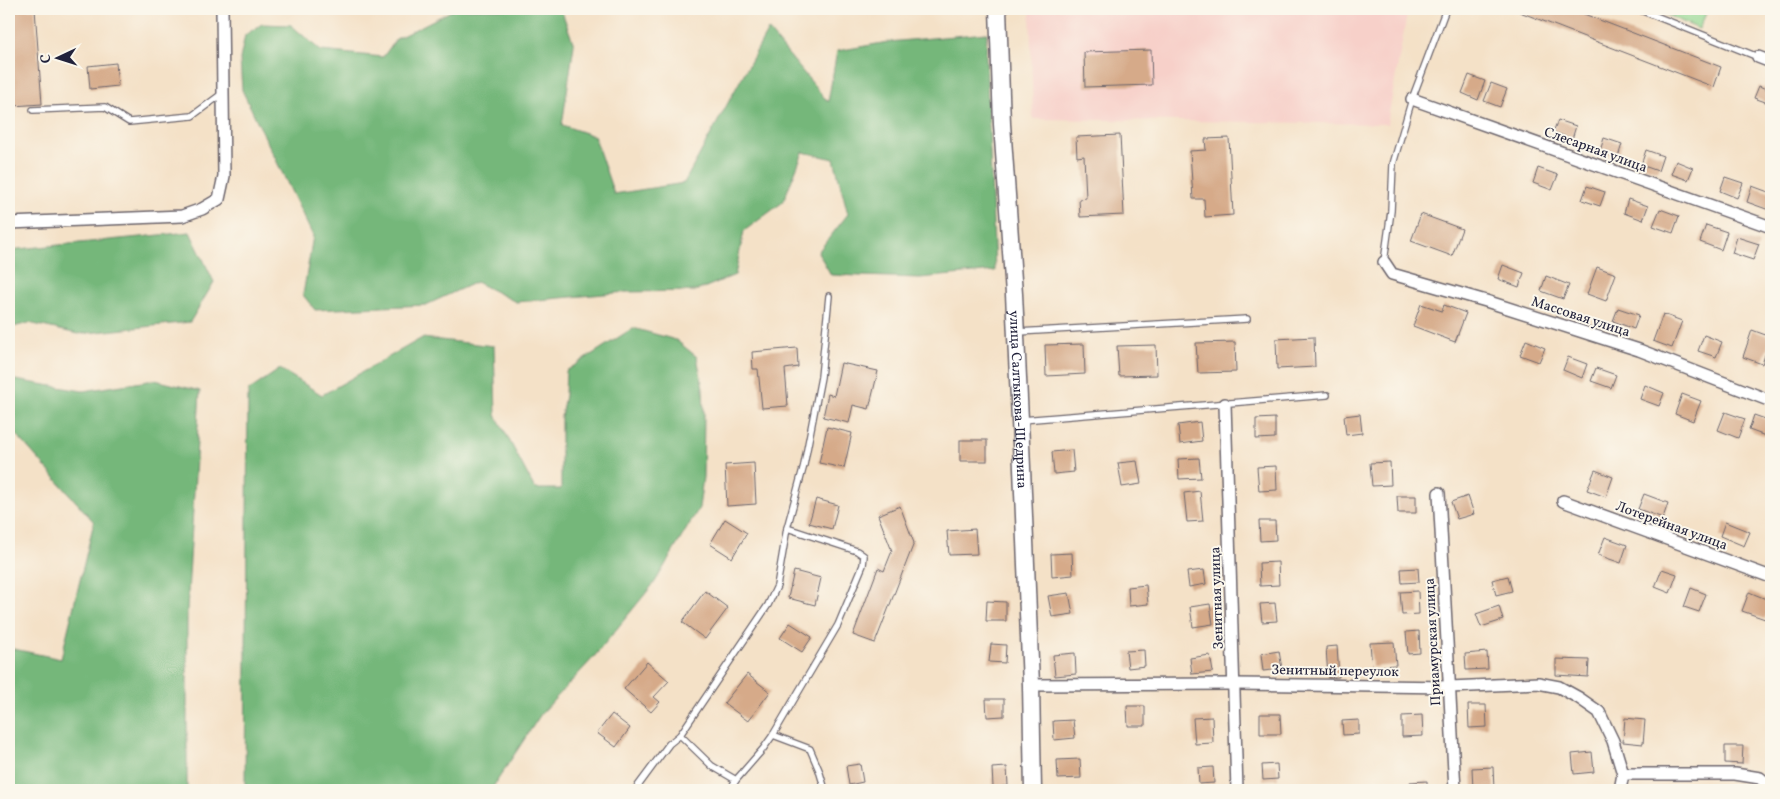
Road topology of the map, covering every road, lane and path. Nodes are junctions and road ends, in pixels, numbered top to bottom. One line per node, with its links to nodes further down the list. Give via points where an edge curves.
1 (222, 9): 7 (street)
2 (998, 9): 15 (street, улица Салтыкова-Щедрина)
3 (1446, 9): 8 (lane)
4 (1638, 9): 5 (lane)
5 (1758, 57): 6 (street)
6 (1771, 62)
7 (223, 93): 9 (lane, via 192,116 129,122 105,107); 10 (street, via 224,176 218,199 202,210 182,216)
8 (1412, 99): 11 (street, Слесарная улица); 12 (lane, via 1393,164)
9 (33, 110)
10 (9, 223)
11 (1771, 227)
12 (1384, 262): 17 (street, Массовая улица, via 1392,274 1639,350)
13 (829, 296): 22 (lane, via 821,377 804,465)
14 (1247, 318): 15 (lane)
15 (1016, 332): 19 (street, улица Салтыкова-Щедрина)
16 (1328, 395): 18 (lane)
17 (1771, 401)
18 (1225, 404): 19 (lane); 24 (street, Зенитная улица)
19 (1020, 420): 25 (street, улица Салтыкова-Щедрина)
20 (1440, 493): 26 (street, Приамурская улица)
21 (1563, 501): 23 (street, Лотерейная улица)
22 (787, 528): 27 (lane, via 777,586 768,604); 28 (lane, via 864,556 838,625)
23 (1771, 577)
24 (1234, 684): 25 (street, Зенитный переулок); 26 (street, Зенитный переулок); 35 (street, Зенитная улица)
25 (1031, 685): 34 (street, улица Салтыкова-Щедрина)
26 (1450, 687): 29 (street, Зенитный переулок, via 1538,683 1559,687 1599,712); 36 (street, Приамурская улица)
27 (680, 735): 30 (lane, via 712,766); 31 (lane, via 669,744)
28 (772, 735): 30 (lane); 33 (lane, via 810,749)
29 (1624, 774): 37 (street); 38 (street, via 1735,774 1760,778)
30 (736, 780): 32 (lane)
31 (636, 790)
32 (730, 790)
33 (825, 790)
34 (1033, 790)
35 (1237, 790)
36 (1455, 790)
37 (1620, 790)
38 (1770, 790)

